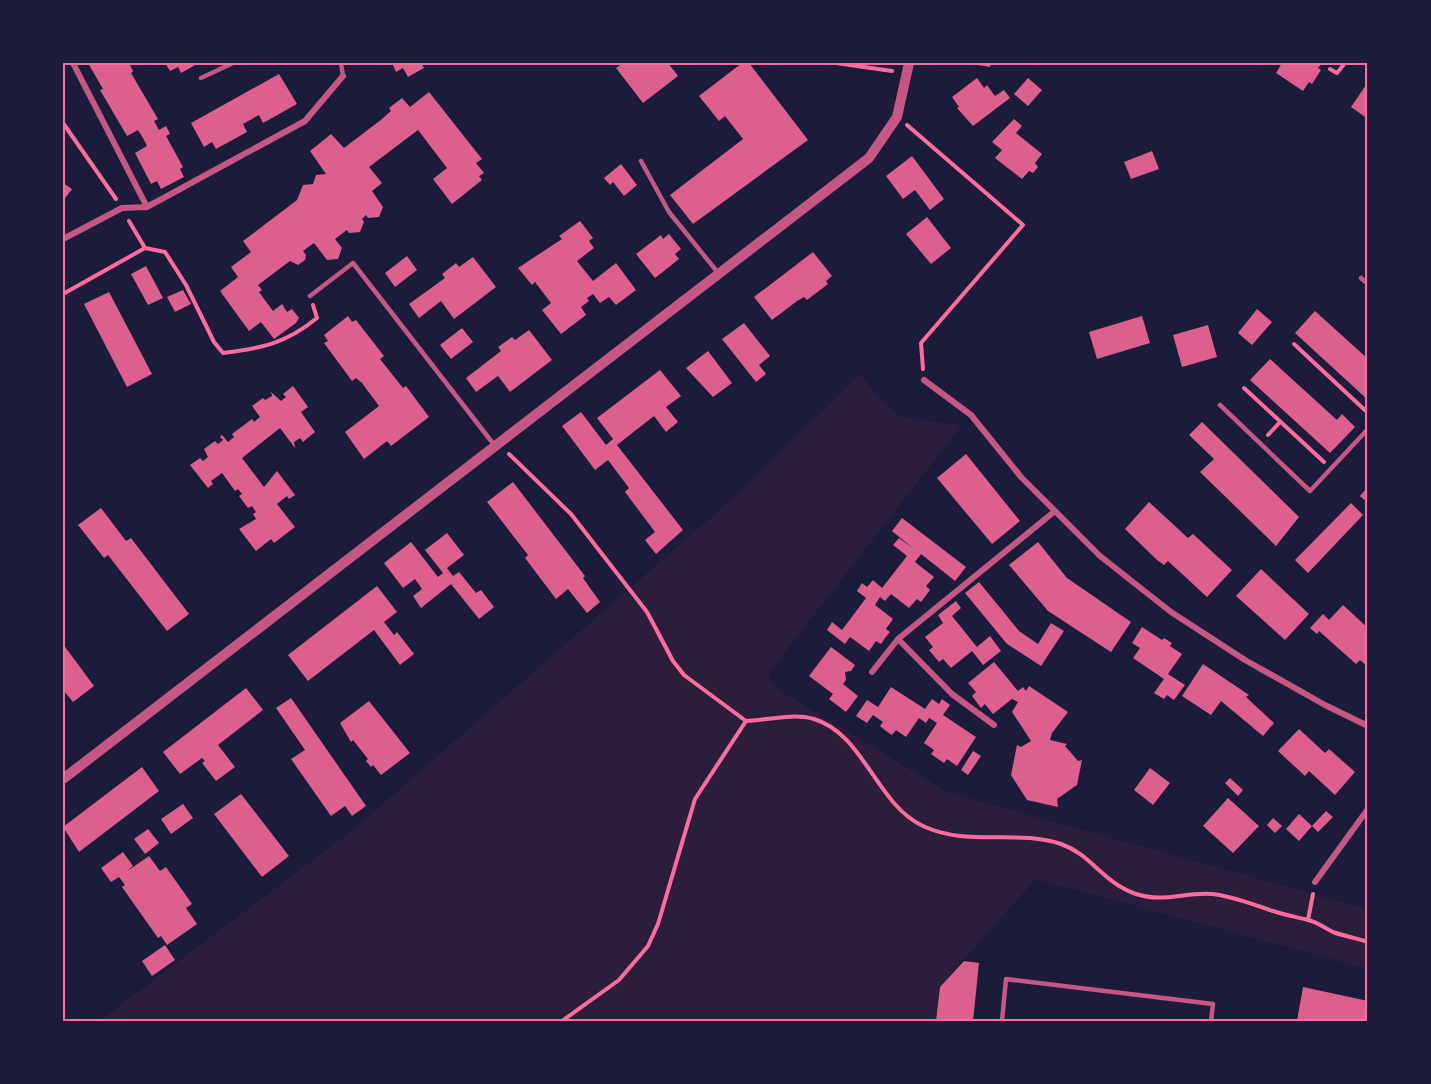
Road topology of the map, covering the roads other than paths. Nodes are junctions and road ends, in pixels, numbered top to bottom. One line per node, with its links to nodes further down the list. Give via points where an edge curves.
1 (73, 63): 8 (street)
2 (233, 63): 6 (lane)
3 (341, 63): 5 (lane)
4 (908, 68): 10 (street, via 897,117 869,158)
5 (344, 76): 8 (street, via 305,121)
6 (201, 78)
7 (641, 161): 10 (lane, via 669,212)
8 (147, 207): 9 (street, via 122,208)
9 (63, 239)
10 (719, 274): 17 (street)
11 (1361, 278): 12 (lane)
12 (1368, 284)
13 (310, 296): 17 (lane, via 353,263)
14 (924, 380): 18 (street, via 971,415 1021,477)
15 (1220, 405): 16 (lane, via 1310,491)
16 (1368, 429)
17 (495, 446): 23 (street)
18 (1055, 511): 19 (street); 22 (street, via 1100,556 1171,612 1245,660)
19 (898, 639): 20 (street); 21 (street, via 952,693)
20 (872, 672)
21 (994, 725)
22 (1368, 726)
23 (63, 779)
24 (1368, 809): 25 (street)
25 (1315, 882)
26 (1002, 1021): 27 (lane, via 1006,979 1213,1004)
27 (1211, 1021)

